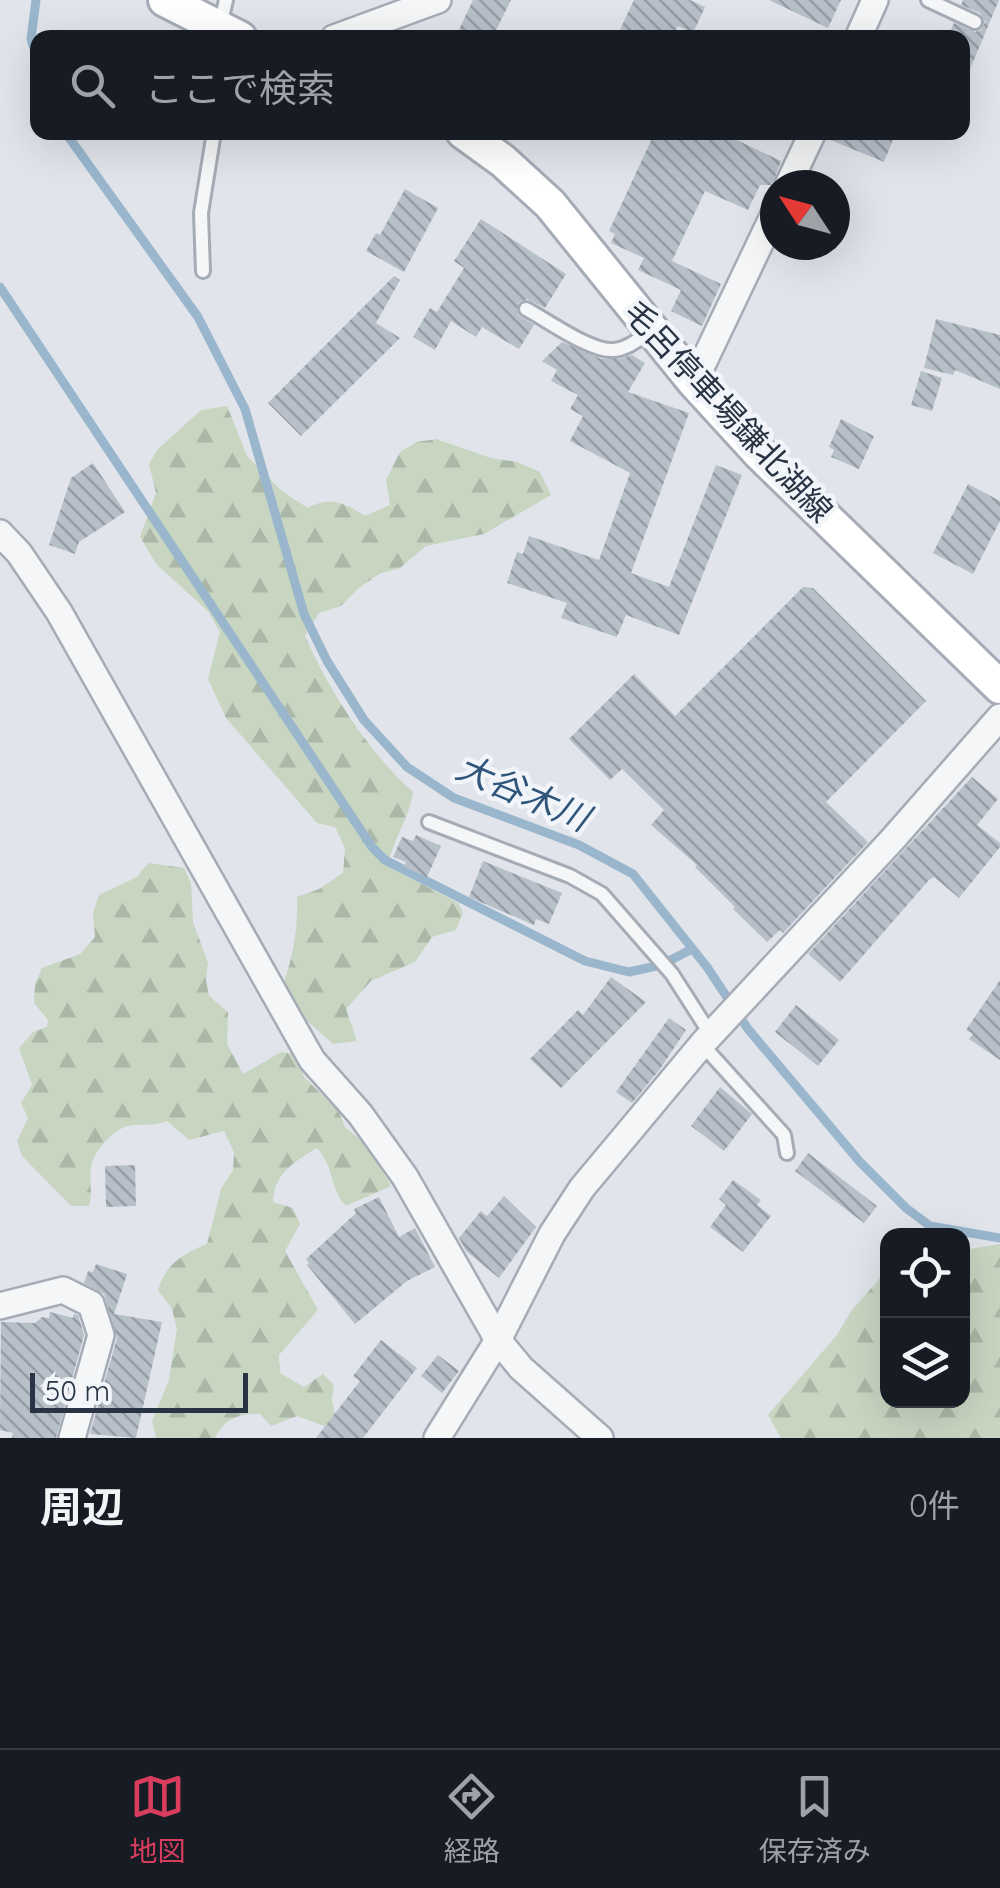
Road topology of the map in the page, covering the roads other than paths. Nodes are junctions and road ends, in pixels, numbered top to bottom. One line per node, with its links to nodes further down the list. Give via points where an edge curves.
1 (165, 0): 6 (main road)
2 (438, 0): 7 (street)
3 (876, 0): 8 (street)
4 (928, 0): 5 (lane)
5 (975, 22)
6 (232, 28)
7 (356, 30)
8 (862, 30)
9 (213, 140): 14 (lane, via 200,213)
10 (475, 140): 16 (main road, 毛呂停車場鎌北湖線, via 550,204)
11 (809, 140): 12 (street)
12 (795, 170)
13 (760, 243): 17 (street)
14 (203, 271)
15 (526, 308): 16 (lane, via 611,351)
16 (652, 331): 17 (main road, 毛呂停車場鎌北湖線)
17 (694, 382): 19 (main road, 毛呂停車場鎌北湖線)
18 (0, 533): 25 (street, via 59,612 312,1060 404,1177)
19 (1000, 687)
20 (1000, 717): 22 (street)
21 (429, 822): 22 (lane, via 602,894 672,974)
22 (712, 1033): 23 (lane, via 708,1051 784,1135); 25 (street, via 582,1188)
23 (787, 1153)
24 (0, 1306): 26 (street, via 63,1290 91,1304 100,1335)
25 (498, 1340): 27 (street); 28 (street)
26 (72, 1438)
27 (437, 1438)
28 (600, 1438)

